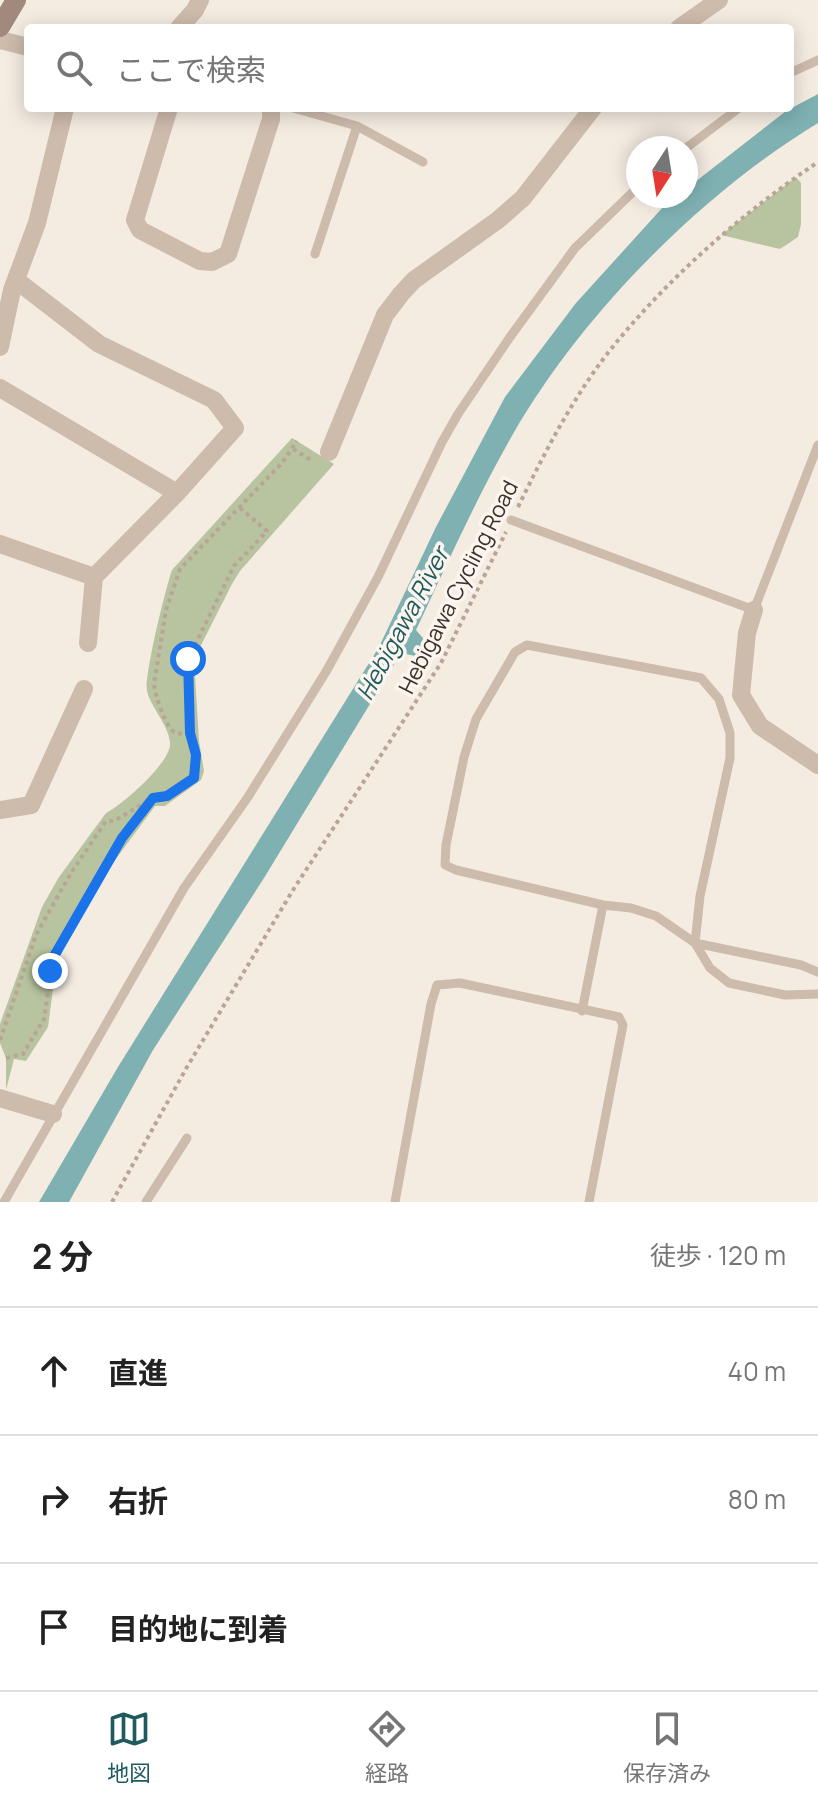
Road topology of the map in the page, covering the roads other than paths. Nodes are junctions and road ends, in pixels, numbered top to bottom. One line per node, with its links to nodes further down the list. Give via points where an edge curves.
1 (16, 0): 6 (main road)
2 (200, 0): 4 (street)
3 (719, 0): 5 (street)
4 (183, 24)
5 (685, 24)
6 (0, 27)
7 (0, 40): 8 (street)
8 (24, 46)
9 (818, 60): 10 (lane)
10 (794, 71)
11 (64, 112): 22 (street, via 37,223)
12 (168, 112): 13 (street, via 135,220 140,230 212,262 228,254)
13 (271, 112)
14 (307, 112): 17 (lane)
15 (590, 112): 26 (street, via 523,198 401,294 385,315)
16 (734, 112): 18 (lane)
17 (357, 126): 19 (lane); 21 (lane)
18 (698, 139)
19 (423, 162)
20 (626, 199): 42 (lane, via 575,248 458,414 327,670 184,888)
21 (315, 254)
22 (16, 280): 23 (street); 27 (street, via 99,344 214,400 235,428)
23 (0, 347)
24 (0, 388): 27 (street)
25 (818, 445): 31 (lane)
26 (329, 452)
27 (177, 493): 30 (street)
28 (511, 520): 31 (lane)
29 (0, 544): 30 (street)
30 (94, 577): 32 (street)
31 (754, 610): 34 (street, via 741,695 760,726)
32 (88, 643)
33 (84, 689): 35 (street, via 31,805)
34 (818, 765)
35 (0, 810)
36 (603, 905): 37 (lane, via 656,916); 37 (lane, via 445,865 476,719 515,652 527,645 701,678 719,699 730,733 730,758); 40 (lane)
37 (695, 943): 38 (lane); 39 (lane, via 710,968 729,983 785,995)
38 (818, 972)
39 (818, 994)
40 (582, 1011): 46 (lane, via 460,983 437,985); 47 (lane, via 619,1017 623,1025)
41 (0, 1098): 42 (street)
42 (53, 1114): 44 (lane)
43 (187, 1138): 45 (lane)
44 (4, 1202)
45 (146, 1202)
46 (395, 1202)
47 (589, 1202)

